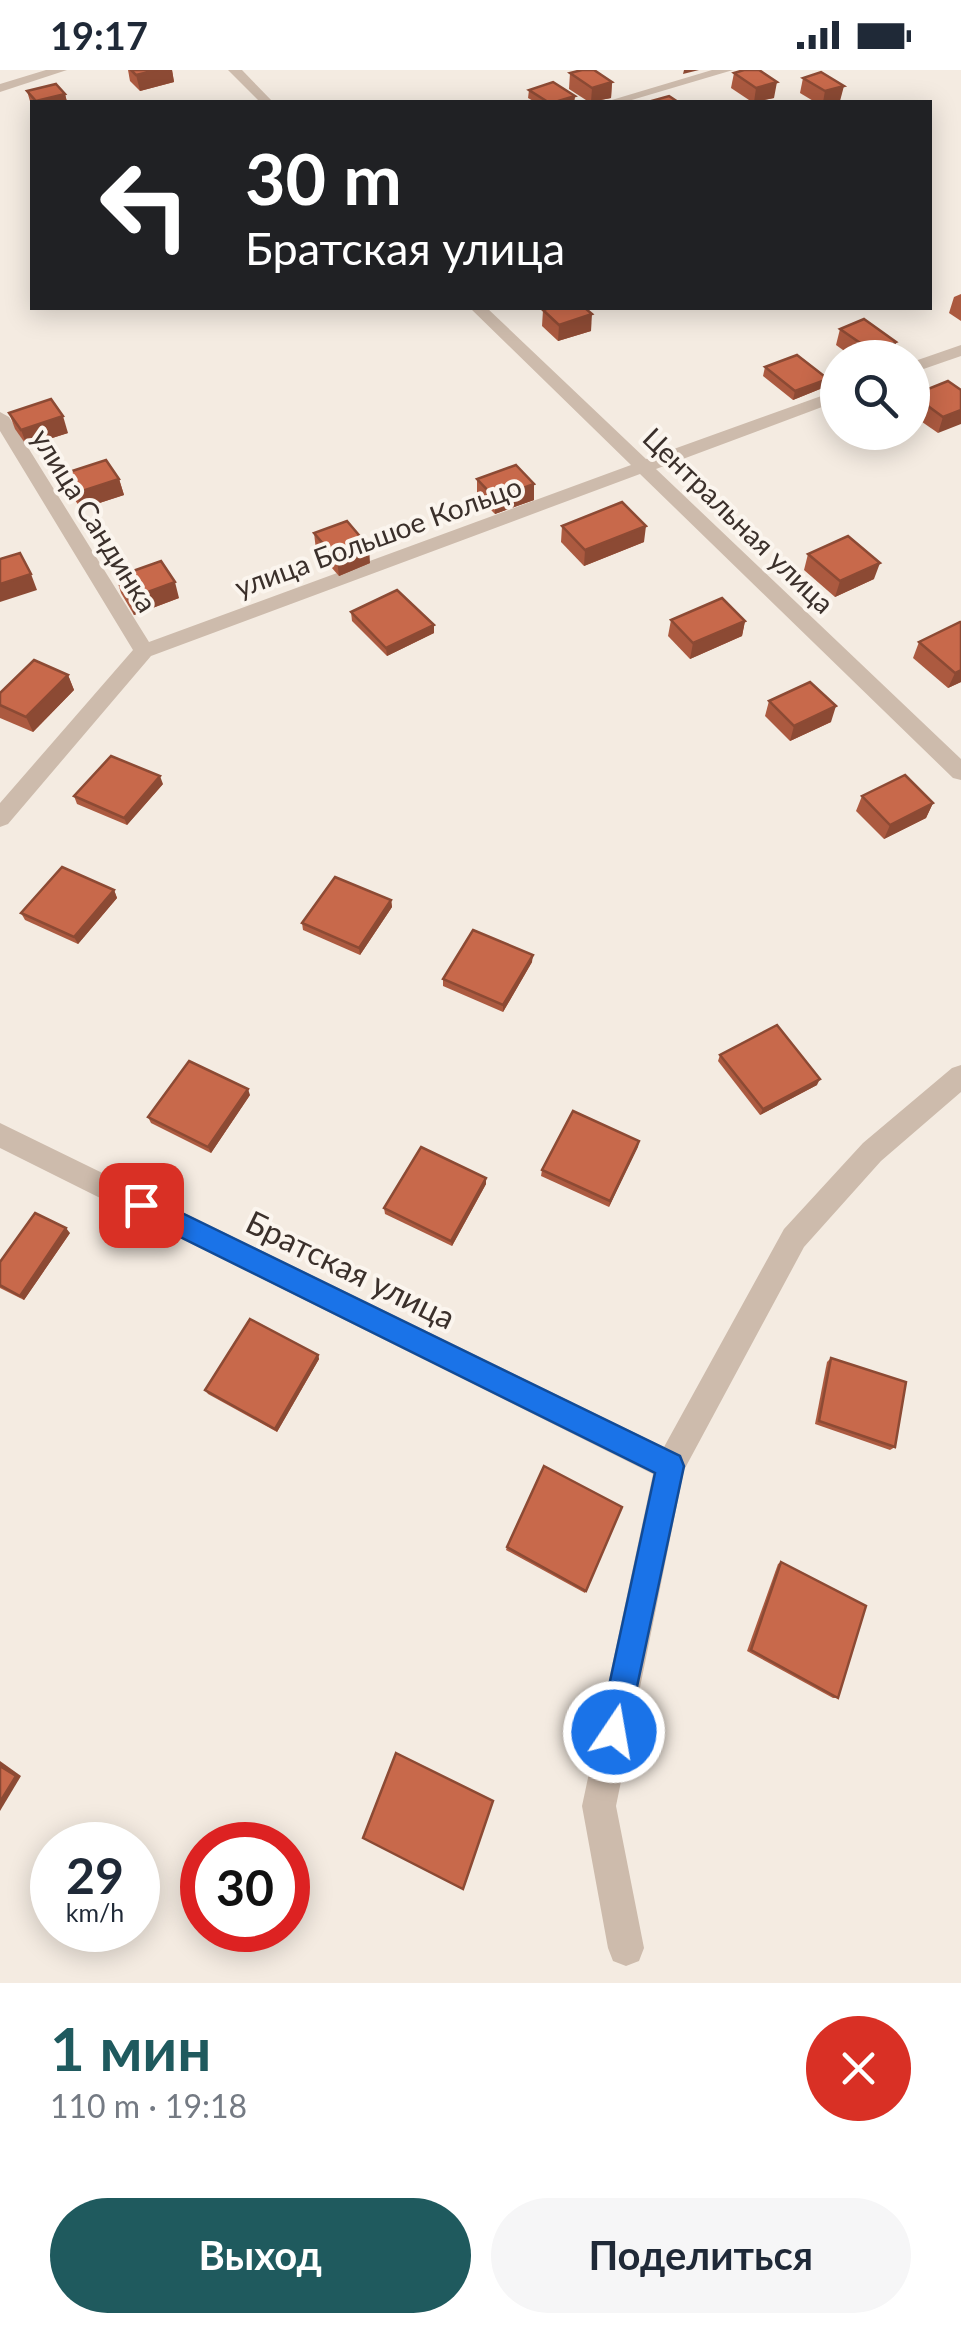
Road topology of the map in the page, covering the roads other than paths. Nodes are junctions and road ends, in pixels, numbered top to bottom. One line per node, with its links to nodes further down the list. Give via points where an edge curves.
1 (60, 70): 4 (street)
2 (234, 70): 5 (street)
3 (726, 70): 6 (street)
4 (0, 88)
5 (266, 100)
6 (619, 100)
7 (480, 310): 12 (street, Центральная улица)
8 (961, 350): 9 (street)
9 (930, 361)
10 (820, 402): 12 (street, улица Большое Кольцо)
11 (0, 417): 13 (street, улица Сандинка)
12 (644, 467): 13 (street, улица Большое Кольцо); 14 (street, Центральная улица)
13 (144, 651): 15 (street, улица Большое Кольцо)
14 (961, 772)
15 (0, 818)
16 (961, 1076): 18 (street, via 872,1152 794,1238)
17 (0, 1135): 18 (street, Братская улица)
18 (670, 1466): 19 (street, via 599,1806)
19 (626, 1948)

